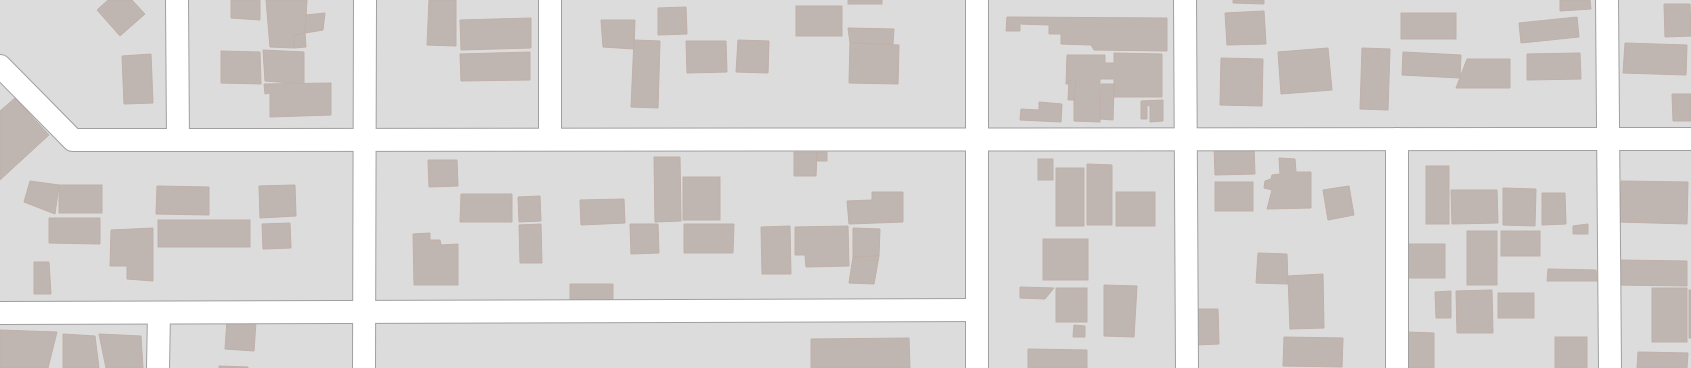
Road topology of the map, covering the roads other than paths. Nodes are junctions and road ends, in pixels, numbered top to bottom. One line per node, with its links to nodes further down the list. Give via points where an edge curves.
1 (176, 0): 14 (street)
2 (365, 0): 15 (street)
3 (550, 0): 8 (street)
4 (977, 0): 9 (street)
5 (1185, 0): 10 (street)
6 (1607, 0): 12 (street)
7 (0, 66): 14 (street, via 73,140)
8 (550, 139): 9 (street); 15 (street)
9 (977, 139): 10 (street); 16 (street)
10 (1186, 139): 11 (street); 23 (street)
11 (1398, 139): 12 (street); 24 (street)
12 (1608, 139): 13 (street); 25 (street)
13 (1691, 139)
14 (178, 140): 15 (street)
15 (364, 140): 17 (street)
16 (977, 310): 17 (street); 22 (street)
17 (364, 312): 19 (street); 21 (street)
18 (0, 313): 19 (street)
19 (159, 313): 20 (street)
20 (158, 368)
21 (364, 368)
22 (977, 368)
23 (1187, 368)
24 (1398, 368)
25 (1610, 368)

